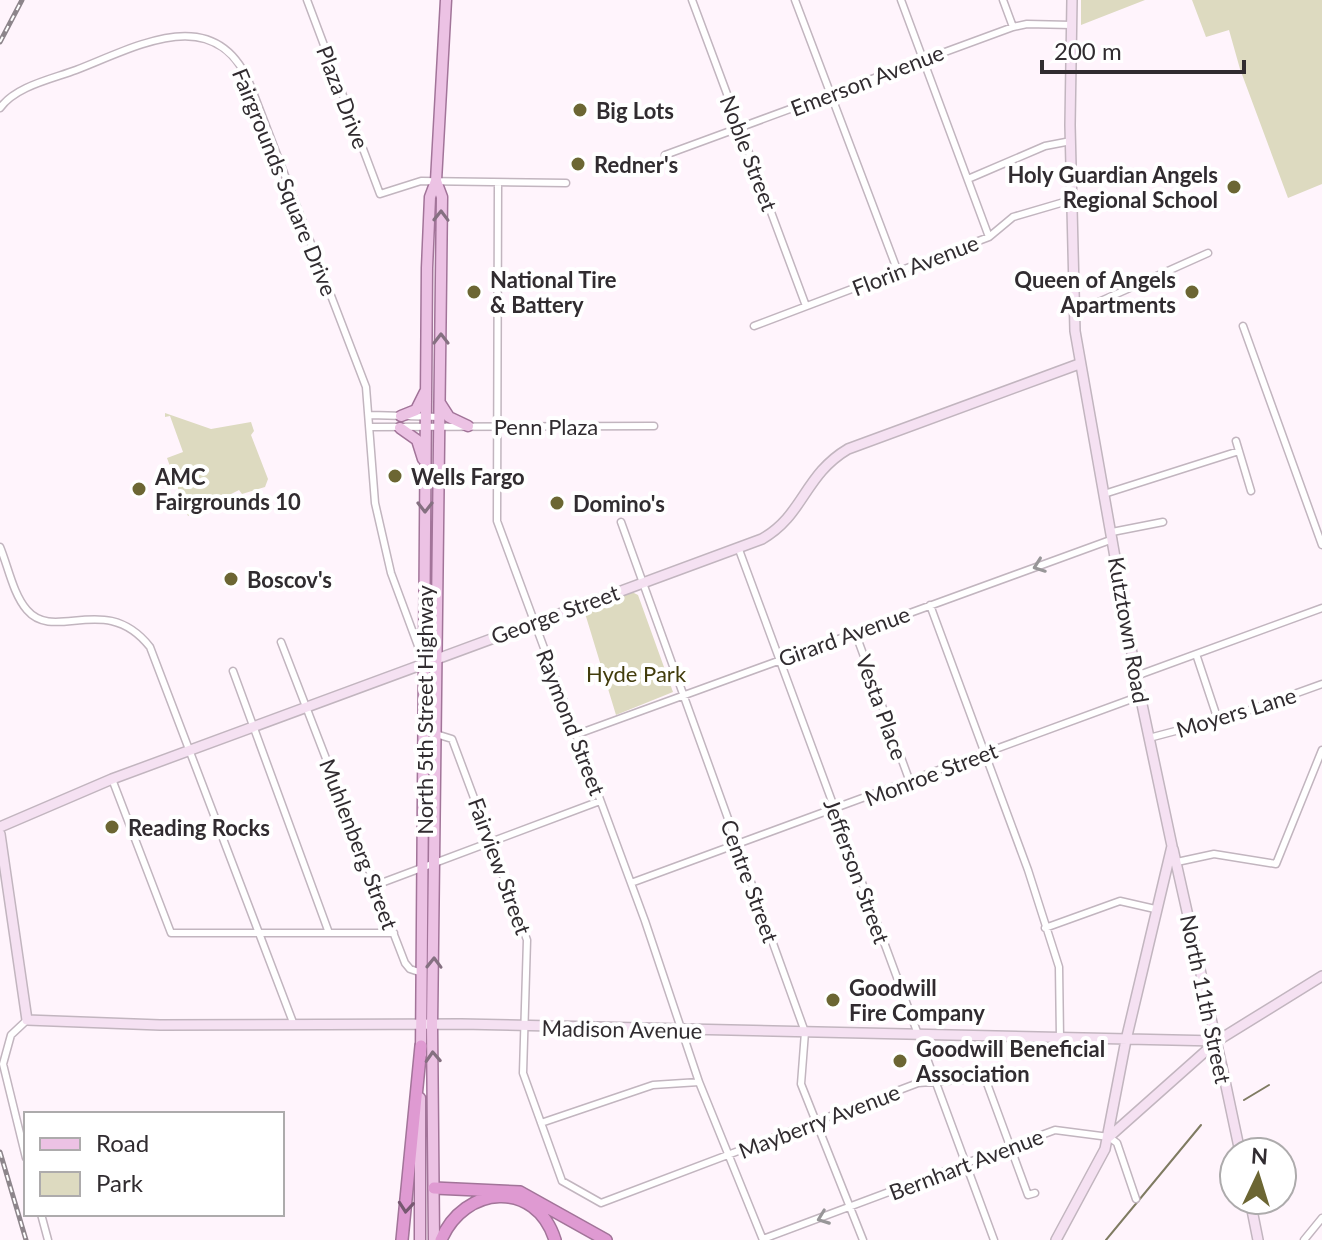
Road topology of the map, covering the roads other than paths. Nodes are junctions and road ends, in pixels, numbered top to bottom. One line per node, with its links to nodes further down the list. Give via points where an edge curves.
1 (307, 0): 17 (street, Plaza Drive, via 380,194)
2 (446, 0): 17 (main road, North 5th Street Highway)
3 (692, 0): 13 (street, Noble Street)
4 (795, 0): 11 (street)
5 (901, 0): 10 (street)
6 (1003, 0): 9 (street)
7 (1072, 0): 8 (street, Kutztown Road)
8 (1072, 25): 9 (street, Emerson Avenue); 14 (street, Kutztown Road)
9 (1013, 27): 10 (street, Emerson Avenue)
10 (923, 58): 11 (street, Emerson Avenue); 16 (street)
11 (830, 94): 13 (street, Emerson Avenue); 23 (street)
12 (0, 108): 31 (street, Fairgrounds Square Drive, via 23,90 164,37 202,37 226,50 241,65 251,87 366,387)
13 (740, 129): 15 (street, Emerson Avenue); 24 (street, Noble Street)
14 (1071, 141): 16 (street, via 1034,150); 20 (street, Kutztown Road)
15 (665, 155)
16 (968, 179): 21 (street)
17 (436, 181): 18 (street); 29 (main road, North 5th Street Highway, via 430,197); 30 (main road, North 5th Street Highway, one-way to 17, via 442,197)
18 (498, 183): 19 (street); 35 (street, Raymond Street)
19 (566, 183)
20 (1071, 200): 21 (street, Florin Avenue, via 1013,217); 25 (street, Kutztown Road)
21 (989, 237): 23 (street, Florin Avenue)
22 (1208, 253): 25 (street)
23 (898, 272): 24 (street, Florin Avenue)
24 (806, 306): 26 (street, Florin Avenue)
25 (1074, 313): 28 (street, Kutztown Road)
26 (754, 326)
27 (1243, 326): 51 (street)
28 (1079, 364): 47 (street, Kutztown Road); 53 (street, George Street, via 848,449 814,476 784,524)
29 (427, 387): 32 (main road, North 5th Street Highway); 34 (main road, via 416,410)
30 (440, 401): 33 (main road, North 5th Street Highway); 36 (main road, via 449,417)
31 (370, 415): 34 (street); 38 (street, Fairgrounds Square Drive)
32 (427, 416): 33 (street); 34 (street); 40 (main road, North 5th Street Highway)
33 (440, 417): 41 (main road, North 5th Street Highway)
34 (401, 422): 38 (street); 40 (street); 45 (main road, via 417,440)
35 (496, 425): 36 (street, Penn Plaza); 37 (street, Penn Plaza); 57 (street, Raymond Street, via 495,513)
36 (468, 426): 39 (street, Penn Plaza)
37 (654, 426)
38 (370, 427): 63 (street, Fairgrounds Square Drive, via 372,483 391,573)
39 (456, 427): 41 (street, Penn Plaza); 44 (main road, via 444,434)
40 (426, 429): 41 (street); 45 (main road, North 5th Street Highway)
41 (439, 429): 44 (main road, North 5th Street Highway)
42 (1236, 441): 43 (street)
43 (1239, 451): 46 (street); 47 (street)
44 (439, 453): 61 (main road, North 5th Street Highway)
45 (425, 465): 63 (main road, North 5th Street Highway, one-way to 63)
46 (1251, 491)
47 (1104, 494): 50 (street, Kutztown Road)
48 (621, 522): 54 (street, Centre Street)
49 (1163, 522): 50 (street, Girard Avenue)
50 (1112, 536): 55 (street, Girard Avenue, one-way to 55); 65 (street, Kutztown Road)
51 (1322, 545)
52 (0, 547): 75 (street, via 22,602 36,618 110,619 135,631 154,655)
53 (738, 547): 54 (street, George Street); 62 (street, Jefferson Street)
54 (643, 582): 57 (street, George Street); 67 (street, Centre Street)
55 (930, 605): 58 (street, Girard Avenue); 77 (street)
56 (1322, 608): 60 (street)
57 (533, 623): 61 (street, George Street); 73 (street, Raymond Street)
58 (855, 632): 62 (street, Girard Avenue); 79 (street, Vesta Place)
59 (281, 642): 69 (street, Muhlenberg Street)
60 (1196, 654): 65 (street); 70 (street)
61 (436, 657): 63 (street, George Street); 72 (main road, North 5th Street Highway)
62 (778, 660): 67 (street, Girard Avenue); 81 (street, Jefferson Street)
63 (424, 661): 69 (street, George Street); 89 (main road, North 5th Street Highway)
64 (233, 671): 71 (street)
65 (1136, 676): 68 (street, Kutztown Road)
66 (1322, 684): 70 (street, Moyers Lane)
67 (682, 695): 73 (street, Girard Avenue); 85 (street, Centre Street)
68 (1140, 696): 74 (street, Kutztown Road); 77 (street, Monroe Street)
69 (305, 707): 71 (street, George Street); 91 (street, Muhlenberg Street)
70 (1218, 720): 74 (street, Moyers Lane)
71 (252, 726): 75 (street, George Street); 95 (street)
72 (436, 734): 84 (street, Fairview Street, via 452,739); 87 (main road, North 5th Street Highway)
73 (575, 735): 80 (street, Raymond Street)
74 (1149, 738): 86 (street, Kutztown Road)
75 (190, 750): 78 (street, George Street); 94 (street)
76 (1322, 750): 88 (street, via 1276,864 1214,854)
77 (985, 754): 79 (street, Monroe Street); 93 (street)
78 (112, 779): 82 (street, George Street); 94 (street, via 171,933)
79 (910, 782): 81 (street, Monroe Street)
80 (600, 801): 84 (street); 90 (street, Raymond Street)
81 (835, 810): 85 (street, Monroe Street); 105 (street, Jefferson Street)
82 (0, 827)
83 (0, 834): 99 (street)
84 (491, 842): 87 (street); 102 (street, Fairview Street, via 528,945)
85 (736, 845): 90 (street, Monroe Street); 104 (street, Centre Street)
86 (1172, 846): 88 (street, North 11th Street); 92 (street, Kutztown Road)
87 (435, 862): 89 (street); 101 (main road, North 5th Street Highway, one-way to 87)
88 (1177, 862): 114 (street, North 11th Street, bridge)
89 (422, 866): 91 (street); 97 (main road, North 5th Street Highway)
90 (631, 883): 103 (street, Raymond Street)
91 (376, 885): 96 (street, Muhlenberg Street)
92 (1155, 909): 93 (street, via 1120,901); 107 (street, Kutztown Road)
93 (1045, 928): 106 (street, via 1059,967)
94 (258, 933): 95 (street); 100 (street)
95 (329, 933): 96 (street)
96 (394, 933): 97 (street, Muhlenberg Street, via 407,967)
97 (422, 973): 101 (main road, North 5th Street Highway)
98 (1322, 976): 108 (street)
99 (27, 1020): 100 (street, Madison Avenue); 117 (street, via 11,1035 3,1064)
100 (294, 1025): 101 (street, Madison Avenue)
101 (427, 1026): 102 (street, Madison Avenue); 109 (main road, North 5th Street Highway); 120 (main road, North 5th Street Highway, one-way to 101)
102 (524, 1027): 103 (street, Madison Avenue); 113 (street, Fairview Street, via 523,1073)
103 (681, 1029): 104 (street, Madison Avenue); 110 (street, Raymond Street)
104 (805, 1032): 105 (street, Madison Avenue); 112 (street, Centre Street, via 801,1084)
105 (918, 1035): 106 (street, Madison Avenue); 111 (street, Jefferson Street)
106 (1060, 1038): 107 (street, Madison Avenue)
107 (1126, 1040): 108 (street, Madison Avenue); 115 (street, Kutztown Road)
108 (1217, 1041): 115 (street)
109 (421, 1046): 122 (main road, North 5th Street Highway); 130 (highway, one-way to 130)
110 (699, 1082): 113 (street, via 653,1085); 118 (street, Raymond Street)
111 (936, 1082): 112 (street, Mayberry Avenue, via 918,1083); 116 (street, Mayberry Avenue, via 985,1078); 119 (street, Jefferson Street)
112 (814, 1121): 118 (street, Mayberry Avenue); 125 (street, Centre Street)
113 (541, 1123): 123 (street, Fairview Street, via 562,1181 601,1203)
114 (1237, 1136)
115 (1109, 1137): 116 (street, Bernhart Avenue, via 1055,1130); 124 (street, via 1117,1143); 139 (street, Kutztown Road, via 1094,1175)
116 (1011, 1147): 119 (street, Bernhart Avenue); 121 (street, Mayberry Avenue, via 1028,1195)
117 (24, 1150)
118 (731, 1154): 123 (street, Mayberry Avenue); 136 (street, Raymond Street)
119 (965, 1164): 125 (street, Bernhart Avenue); 138 (street, Jefferson Street)
120 (434, 1188): 122 (main road); 132 (main road, North 5th Street Highway); 135 (highway, via 520,1192)
121 (1035, 1193)
122 (420, 1194): 131 (main road, North 5th Street Highway)
123 (621, 1196)
124 (1136, 1199)
125 (851, 1207): 136 (street, Bernhart Avenue, one-way to 136); 137 (street, Centre Street)
126 (42, 1216): 129 (street)
127 (1253, 1216): 140 (street)
128 (1322, 1218): 141 (street)
129 (48, 1240)
130 (402, 1240)
131 (420, 1240)
132 (434, 1240)
133 (441, 1240): 134 (highway, via 464,1207 500,1196 535,1209)
134 (555, 1240)
135 (606, 1240)
136 (762, 1240)
137 (863, 1240)
138 (994, 1240)
139 (1056, 1240)
140 (1258, 1240)
141 (1304, 1240)

